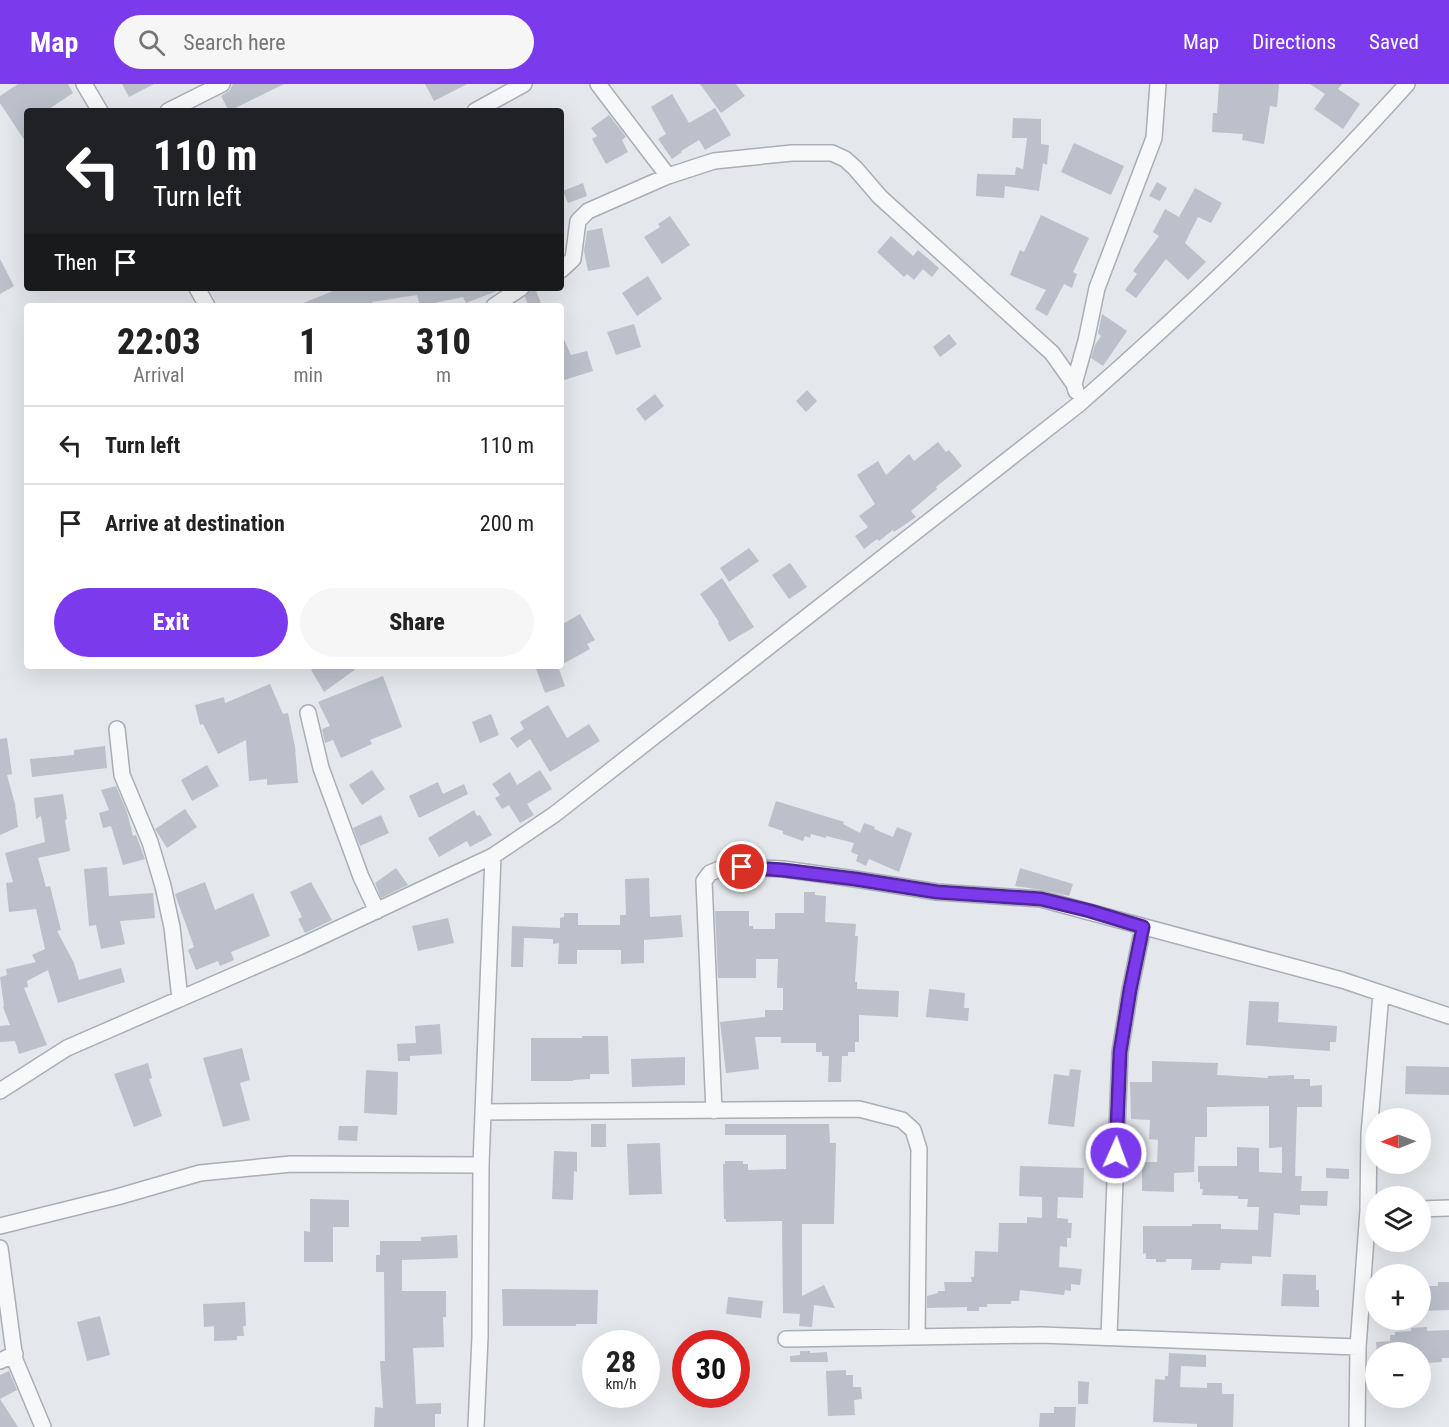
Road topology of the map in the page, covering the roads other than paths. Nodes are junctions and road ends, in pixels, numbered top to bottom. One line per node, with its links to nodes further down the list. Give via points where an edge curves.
1 (84, 84): 7 (street)
2 (222, 84): 8 (street)
3 (524, 84): 9 (street)
4 (598, 84): 10 (street)
5 (1158, 84): 14 (street, via 1154,138 1097,288)
6 (1407, 84): 15 (street, via 1265,233)
7 (98, 108)
8 (174, 108)
9 (480, 108)
10 (668, 176): 11 (street, via 588,211 578,221 573,259); 14 (street, via 714,161 792,153 832,153 845,159 880,197 1052,353)
11 (564, 267)
12 (516, 291): 13 (street)
13 (498, 303)
14 (1074, 384): 15 (street)
15 (1079, 404): 18 (street, via 555,814)
16 (308, 713): 19 (street, via 321,768)
17 (117, 729): 22 (street, via 123,775 163,886)
18 (493, 856): 19 (street); 26 (street)
19 (376, 912): 22 (street)
20 (1143, 927): 21 (street, via 1265,958); 25 (street, via 1041,899 937,892 783,870 722,868 710,873 704,881); 34 (street, via 1120,1052)
21 (1381, 994): 23 (street); 28 (street, via 1370,1134)
22 (180, 999): 24 (street, via 67,1048)
23 (1449, 1016)
24 (0, 1091)
25 (714, 1111): 26 (street); 35 (street, via 859,1109 902,1120 913,1130 920,1169)
26 (483, 1112): 27 (street)
27 (481, 1165): 31 (street, via 291,1164 200,1173); 41 (street)
28 (1371, 1186)
29 (1449, 1208): 30 (street)
30 (1431, 1209)
31 (0, 1226)
32 (0, 1248): 38 (street)
33 (1368, 1252): 37 (street)
34 (1109, 1336): 35 (street); 37 (street)
35 (917, 1337): 36 (street)
36 (786, 1339)
37 (1359, 1347): 42 (street)
38 (15, 1354): 39 (street); 40 (street)
39 (0, 1361)
40 (43, 1427)
41 (477, 1427)
42 (1357, 1427)

